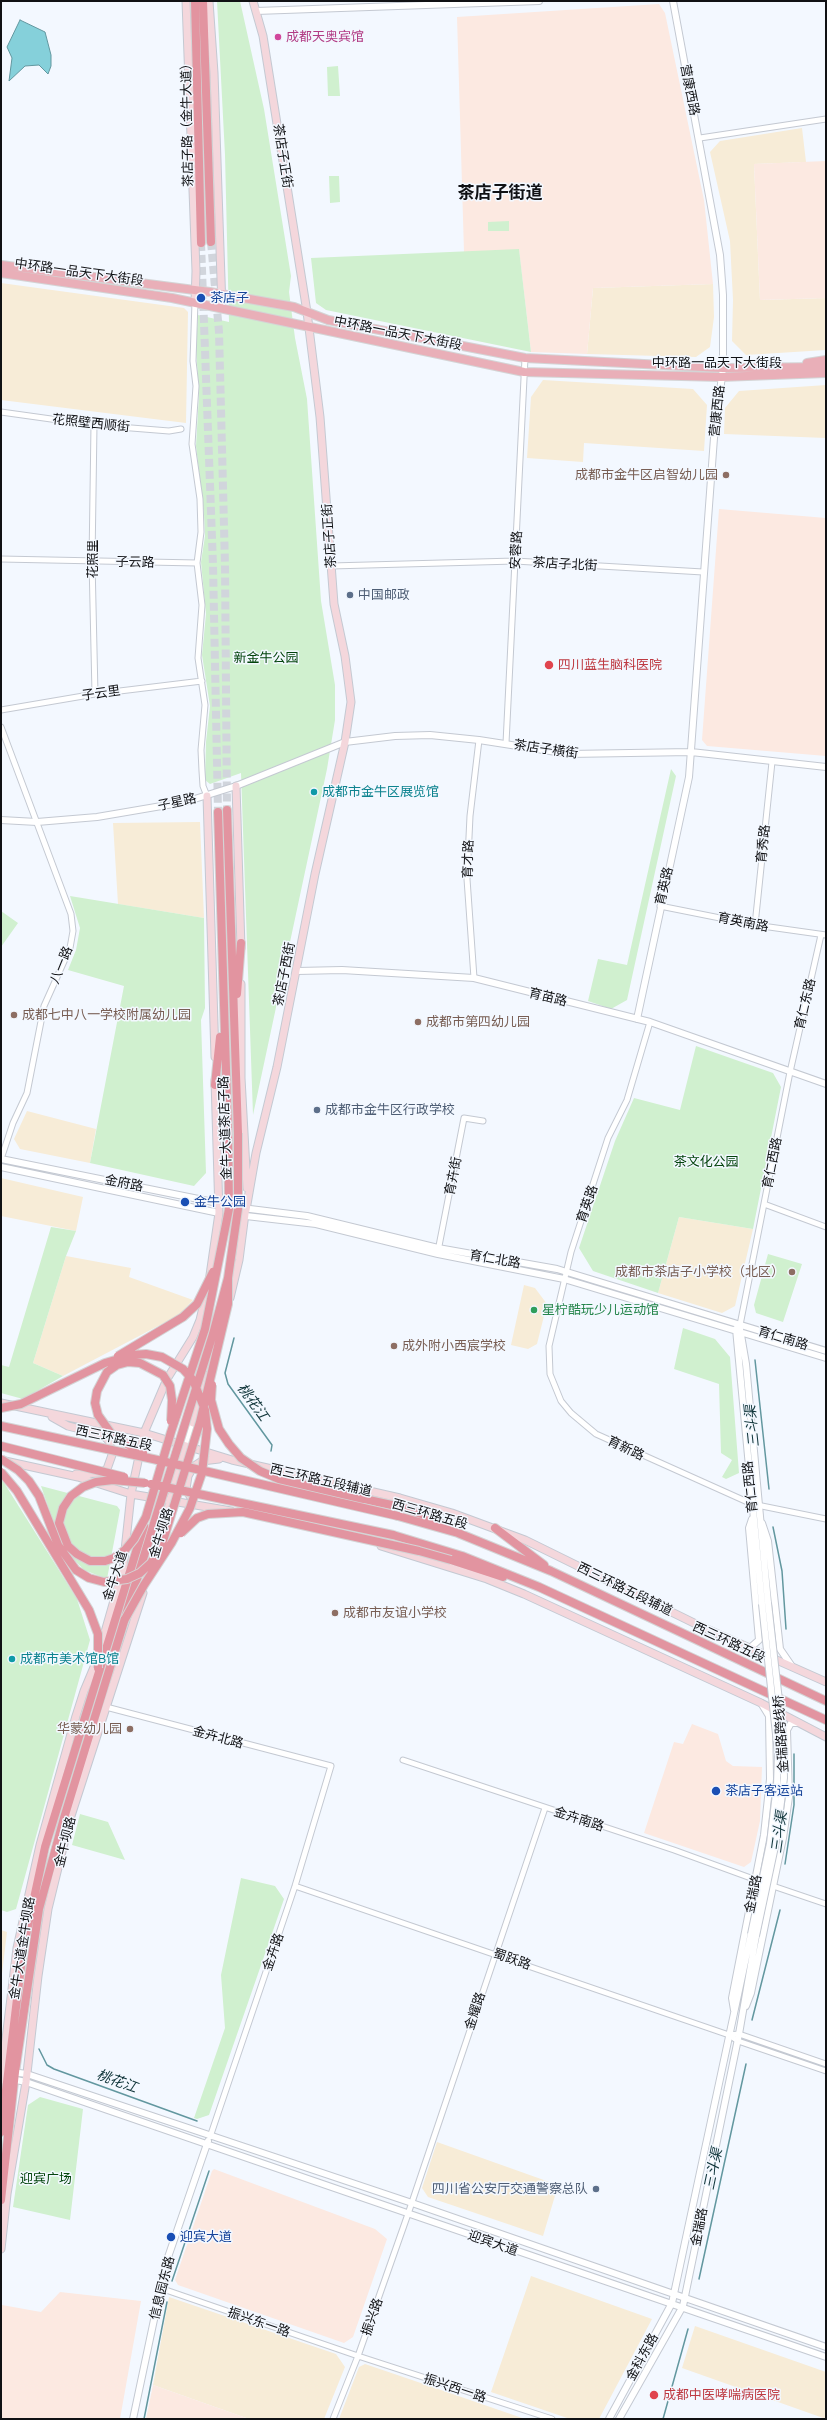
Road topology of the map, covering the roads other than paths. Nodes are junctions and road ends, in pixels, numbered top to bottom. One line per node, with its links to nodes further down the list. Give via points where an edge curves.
1 (186, 1): 18 (main road)
2 (189, 1): 11 (main road)
3 (195, 1): 11 (highway, 茶店子路（金牛大道）)
4 (203, 1): 14 (highway)
5 (209, 1): 19 (main road)
6 (253, 1): 10 (main road, 茶店子正街)
7 (539, 1): 9 (street)
8 (673, 1): 13 (street, 营康西路)
9 (462, 2): 10 (street)
10 (256, 11): 22 (main road, 茶店子正街, via 263,36)
11 (197, 50): 15 (highway, 茶店子路（金牛大道）)
12 (826, 119): 13 (street)
13 (700, 138): 27 (street, 营康西路, via 720,255)
14 (211, 242)
15 (201, 243)
16 (1, 265): 18 (main road, 中环路一品天下大街段)
17 (1, 273): 20 (main road, 中环路一品天下大街段)
18 (196, 290): 19 (main road, 中环路一品天下大街段); 20 (main road)
19 (222, 295): 21 (main road); 22 (main road, 中环路一品天下大街段, via 294,307)
20 (195, 302): 21 (main road, 中环路一品天下大街段); 39 (street, via 193,361 196,386 192,444 200,500 201,532)
21 (222, 308): 23 (main road, 中环路一品天下大街段)
22 (307, 312): 23 (main road, 茶店子正街); 24 (main road, 中环路一品天下大街段, via 328,320)
23 (310, 327): 29 (main road, 中环路一品天下大街段); 40 (main road, 茶店子正街)
24 (525, 358): 27 (main road, 中环路一品天下大街段); 29 (street, 安蓉路)
25 (826, 360): 28 (main road, 中环路一品天下大街段)
26 (826, 367): 28 (main road, 中环路一品天下大街段)
27 (723, 368): 28 (main road, 中环路一品天下大街段); 31 (street, 营康西路)
28 (792, 371): 30 (main road, 中环路一品天下大街段); 31 (main road, 中环路一品天下大街段); 32 (main road, 中环路一品天下大街段)
29 (524, 372): 31 (main road, 中环路一品天下大街段); 38 (street, 安蓉路)
30 (826, 373)
31 (721, 377): 41 (street, 营康西路)
32 (826, 378)
33 (1, 412): 34 (street, 花照壁西顺街)
34 (94, 425): 35 (street, 花照壁西顺街, via 168,431); 37 (street, 花照里)
35 (181, 429)
36 (1, 559): 37 (street, 子云路)
37 (92, 561): 39 (street, 子云路); 43 (street, 花照里)
38 (515, 561): 40 (street, 茶店子北街); 41 (street, 茶店子北街); 48 (street, 安蓉路)
39 (198, 563): 42 (street, via 202,605 198,645)
40 (331, 566): 47 (main road, 茶店子正街, via 334,604 351,702)
41 (703, 572): 49 (street, 营康西路)
42 (202, 681): 43 (street, 子云里); 53 (street, via 206,705 201,750 203,786)
43 (95, 694): 44 (street, 子云里)
44 (1, 710)
45 (1, 727): 57 (street, 八一路)
46 (479, 740): 47 (street, 茶店子横街, via 410,735); 48 (street, 茶店子横街); 63 (street, 育才路, via 470,816 467,879)
47 (344, 742): 52 (street, 子星路); 62 (main road, 茶店子西街)
48 (506, 743): 49 (street, 茶店子横街, via 569,754)
49 (691, 752): 50 (street, 茶店子横街); 58 (street, 育英路, via 689,777)
50 (772, 762): 51 (street, 茶店子横街); 59 (street, 育秀路)
51 (826, 767)
52 (236, 786): 53 (street, 子星路); 61 (main road)
53 (207, 796): 57 (street, 子星路, via 97,817); 70 (main road, 金牛坝路, via 214,972)
54 (227, 810): 67 (highway, 金牛大道茶店子路)
55 (218, 812): 64 (highway, 金牛大道茶店子路)
56 (1, 820): 57 (street, 子星路)
57 (37, 822): 72 (street, 八一路, via 71,914 73,931 70,948 44,1006 27,1093)
58 (660, 906): 59 (street, 育英南路); 65 (street, 育英路)
59 (755, 925): 60 (street, 育英南路)
60 (823, 935): 68 (street, 育仁东路)
61 (241, 943): 67 (highway); 77 (main road, via 241,1078)
62 (297, 971): 63 (street, 育苗路, via 342,970); 77 (main road, 茶店子西街, via 256,1153)
63 (474, 978): 65 (street, 育苗路)
64 (224, 1008): 70 (highway); 80 (highway, 金牛大道茶店子路, bridge, via 229,1209)
65 (636, 1019): 66 (street, 育苗路)
66 (650, 1022): 68 (street, 育苗路); 81 (street, 育英路, via 627,1100 608,1138)
67 (234, 1046): 82 (highway, 金牛大道茶店子路, bridge, via 238,1210)
68 (790, 1072): 69 (street, 育苗路); 75 (street, 育仁西路)
69 (826, 1084)
70 (215, 1085): 74 (main road, 金牛坝路)
71 (483, 1121): 79 (street, 育卉街, via 464,1118)
72 (1, 1159): 74 (street, 金府路)
73 (1, 1167): 76 (street, 金府路)
74 (218, 1201): 76 (main road, 金牛坝路); 77 (street, 金府路)
75 (764, 1204): 78 (street); 83 (street, 育仁西路)
76 (219, 1213): 77 (main road, 金府路); 95 (main road, 金牛坝路, via 209,1282 200,1320 194,1337 164,1385)
77 (246, 1213): 79 (street, 育仁北路, via 316,1224); 92 (main road, via 226,1312)
78 (826, 1227)
79 (438, 1251): 81 (street, 育仁北路, via 557,1269)
80 (220, 1257): 88 (highway, bridge, via 197,1304 183,1317); 94 (highway, 金牛大道茶店子路, bridge, via 205,1329)
81 (565, 1276): 83 (street, 育仁北路); 84 (street); 108 (street, 育新路, via 548,1358 550,1374 571,1413 596,1434)
82 (228, 1278): 86 (highway, bridge, via 228,1304); 96 (highway, 金牛大道茶店子路, bridge)
83 (740, 1325): 84 (street); 85 (street, 育仁南路)
84 (737, 1331): 87 (street); 108 (street, 育仁西路); 109 (street, 育仁西路)
85 (826, 1352)
86 (215, 1356): 99 (highway, bridge, via 200,1422 162,1544 151,1563 140,1574 127,1579 104,1582 89,1578 76,1570 58,1545 38,1496 29,1481); 114 (highway, bridge, via 211,1400 214,1414 229,1444 241,1458 260,1471 279,1479 401,1507)
87 (826, 1358)
88 (105, 1363): 90 (highway, bridge, via 21,1404); 115 (highway, bridge, via 132,1355 162,1357 183,1369 200,1393 207,1429 202,1473 190,1508)
89 (1, 1403): 91 (main road, 西三环路五段辅道)
90 (1, 1408)
91 (43, 1412): 95 (main road, 西三环路五段辅道); 103 (main road, via 68,1426 103,1435 109,1441 112,1455 107,1469 97,1474)
92 (193, 1423): 98 (street)
93 (1, 1426): 100 (highway, 西三环路五段, bridge)
94 (171, 1432): 100 (highway, bridge, via 170,1386 162,1375 151,1367 134,1362 117,1365 107,1372 97,1391 95,1403 98,1415 114,1436); 111 (highway, 金牛大道, bridge)
95 (144, 1433): 98 (main road, 西三环路五段辅道); 105 (main road, 金牛坝路)
96 (181, 1438): 119 (highway, 金牛大道, bridge)
97 (1, 1446): 104 (highway, bridge)
98 (185, 1447): 101 (main road, 西三环路五段辅道); 106 (main road, 金牛坝路)
99 (1, 1459): 103 (main road)
100 (153, 1459): 114 (highway, 西三环路五段, bridge, via 398,1516)
101 (232, 1460): 107 (main road, via 208,1460 193,1467 188,1476 186,1489 189,1496); 113 (main road, 西三环路五段辅道, via 400,1498)
102 (1, 1472): 122 (highway, bridge, via 17,1491 89,1610 98,1634)
103 (65, 1474): 105 (main road)
104 (145, 1482): 111 (highway, bridge, via 113,1480 83,1487 71,1496 63,1508 60,1523 68,1546 77,1554 90,1561 105,1561 126,1550); 117 (highway, bridge, via 392,1535 462,1556)
105 (131, 1494): 106 (main road); 137 (main road, 金牛坝路, via 123,1569 97,1660 76,1716)
106 (172, 1499): 107 (main road); 126 (main road, 金牛坝路)
107 (201, 1504): 125 (main road, via 370,1543 488,1579 559,1609)
108 (752, 1504): 109 (street, 育新路); 110 (street, 育仁西路)
109 (759, 1505): 110 (street, 育仁西路); 112 (street, 育新路)
110 (756, 1515): 118 (street, 育仁西路); 120 (street, via 749,1528 759,1640); 121 (street, via 768,1541 780,1649)
111 (146, 1517): 122 (highway, 金牛大道, bridge)
112 (826, 1519)
113 (495, 1528): 116 (highway); 120 (main road, 西三环路五段辅道, via 525,1540 698,1625)
114 (458, 1533): 116 (highway, 西三环路五段)
115 (172, 1542): 117 (highway, bridge, via 187,1526 203,1516 223,1511 243,1512 419,1551); 119 (highway, bridge)
116 (551, 1570): 124 (highway, 西三环路五段)
117 (539, 1587): 127 (highway)
118 (765, 1603): 145 (street, 金瑞路跨线桥, bridge, via 778,1753 777,1785)
119 (125, 1619): 130 (highway, 金牛大道)
120 (750, 1647): 121 (main road, 西三环路五段辅道)
121 (791, 1665): 123 (main road, 西三环路五段辅道)
122 (98, 1668): 129 (highway, 金牛大道)
123 (826, 1682)
124 (826, 1701)
125 (761, 1703): 128 (main road); 139 (street, 金瑞路, via 769,1716 770,1779 764,1835)
126 (106, 1707): 133 (street, 金卉北路); 136 (main road, 金牛坝路)
127 (826, 1720)
128 (804, 1724): 131 (main road); 141 (street, 金瑞路, via 791,1723 787,1730 789,1797)
129 (81, 1726): 135 (highway, 金牛大道金牛坝路)
130 (92, 1730): 138 (highway, 金牛大道金牛坝路)
131 (826, 1737)
132 (402, 1760): 134 (street, 金卉南路)
133 (331, 1766): 140 (street, 金卉路)
134 (545, 1808): 139 (street, 金卉南路, via 674,1850); 146 (street, 金耀路)
135 (48, 1836): 137 (main road); 143 (highway, 金牛大道金牛坝路)
136 (66, 1836): 138 (main road); 154 (main road, 金牛坝路, via 48,1909)
137 (40, 1845): 144 (main road, 金牛坝路)
138 (54, 1851): 153 (highway, 金牛大道金牛坝路, via 39,1909)
139 (755, 1880): 141 (street, 金卉南路); 147 (street, 金瑞路, via 732,1998)
140 (295, 1886): 146 (street, 蜀跃路); 156 (street, 金卉路)
141 (773, 1886): 142 (street, 金卉南路); 148 (street, 金瑞路, via 751,1993)
142 (826, 1904)
143 (32, 1908): 144 (main road); 153 (highway, 金牛大道金牛坝路, via 22,1949)
144 (23, 1919): 153 (main road, 金牛坝路, via 17,1948)
145 (754, 1935): 147 (street, 金瑞路); 148 (street, 金瑞路)
146 (494, 1953): 149 (street, 蜀跃路); 159 (street, 金耀路)
147 (734, 2014): 149 (street, 金瑞路)
148 (743, 2015): 150 (street, 金瑞路)
149 (729, 2035): 150 (street, 蜀跃路); 163 (street, 金瑞路)
150 (738, 2037): 151 (street, 蜀跃路); 152 (street, 蜀跃路); 164 (street, 金瑞路)
151 (826, 2064)
152 (826, 2071)
153 (7, 2076): 154 (street, 迎宾大道); 155 (highway, 金牛大道金牛坝路); 158 (highway, 金牛大道金牛坝路)
154 (26, 2078): 156 (street, 迎宾大道); 157 (street, 迎宾大道); 161 (main road, 金牛坝路, via 7,2194)
155 (1, 2132)
156 (210, 2137): 157 (street, 信息园东路); 159 (street, 迎宾大道)
157 (207, 2145): 160 (street, 迎宾大道); 162 (street, 信息园东路, via 166,2263)
158 (1, 2200)
159 (412, 2203): 160 (street, 金耀路); 163 (street, 迎宾大道)
160 (408, 2214): 165 (street, 迎宾大道); 168 (street, 振兴路)
161 (1, 2249)
162 (160, 2288): 168 (street, 振兴东一路); 170 (street, 信息园东路)
163 (674, 2295): 164 (street, 迎宾大道); 165 (street, 金科东路)
164 (684, 2298): 166 (street, 金科东路); 167 (street, 迎宾大道)
165 (672, 2303): 166 (street, 迎宾大道); 173 (street, 金科东路)
166 (683, 2306): 169 (street, 迎宾大道); 174 (street, 金科东路)
167 (826, 2347)
168 (358, 2356): 171 (street, 振兴路); 172 (street, 振兴西一路)
169 (826, 2356)
170 (133, 2419)
171 (333, 2419)
172 (552, 2419)
173 (609, 2419)
174 (619, 2419)

